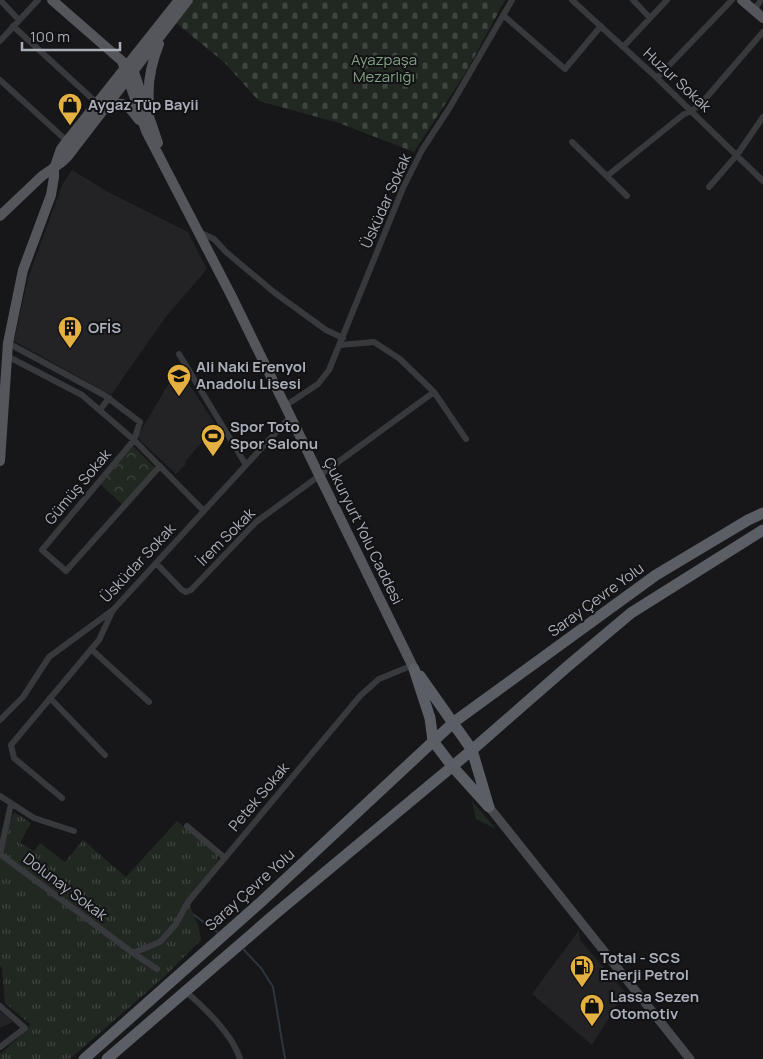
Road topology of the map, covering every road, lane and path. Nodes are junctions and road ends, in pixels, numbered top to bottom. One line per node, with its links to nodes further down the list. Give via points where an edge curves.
1 (0, 0): 17 (street)
2 (38, 0): 17 (street)
3 (52, 0): 24 (main road)
4 (179, 0): 24 (main road)
5 (188, 0): 20 (main road)
6 (512, 0): 14 (street, Üsküdar Sokak)
7 (572, 0): 19 (street, Huzur Sokak)
8 (632, 0): 15 (street)
9 (667, 0): 15 (street)
10 (732, 0): 25 (street)
11 (742, 0): 13 (main road)
12 (761, 0): 13 (street)
13 (754, 10): 16 (main road)
14 (503, 15): 19 (street, via 565,69); 43 (street, Üsküdar Sokak, via 422,150 403,188)
15 (650, 18): 23 (street)
16 (763, 18)
17 (19, 20): 18 (street)
18 (13, 26): 22 (street); 27 (street)
19 (601, 26): 23 (street, Huzur Sokak)
20 (164, 32): 24 (main road); 29 (main road, Çukuryurt Yolu Caddesi, via 148,86)
21 (763, 32): 28 (street)
22 (0, 41)
23 (623, 47): 25 (street, Huzur Sokak)
24 (128, 69): 27 (main road); 29 (main road, Çukuryurt Yolu Caddesi); 31 (main road, Çukuryurt Yolu Caddesi)
25 (657, 78): 28 (street, Huzur Sokak)
26 (0, 80): 32 (street)
27 (103, 104): 31 (main road, Çukuryurt Yolu Caddesi, via 118,102 127,105); 32 (main road); 36 (main road, via 68,156)
28 (692, 111): 34 (street, Huzur Sokak); 37 (street)
29 (149, 116): 35 (main road, Çukuryurt Yolu Caddesi)
30 (763, 118): 34 (street)
31 (146, 131): 35 (main road, Çukuryurt Yolu Caddesi)
32 (67, 142): 36 (main road)
33 (572, 142): 37 (street)
34 (737, 155): 38 (street, Huzur Sokak); 39 (street)
35 (166, 166): 42 (main road, Çukuryurt Yolu Caddesi)
36 (54, 168): 41 (main road); 44 (main road, via 51,195 23,270)
37 (607, 176): 40 (street)
38 (763, 181)
39 (709, 187)
40 (627, 196)
41 (2, 211)
42 (198, 231): 43 (street, via 214,239 275,293); 49 (main road, Çukuryurt Yolu Caddesi)
43 (342, 341): 47 (street, via 374,342 400,360); 49 (street, Üsküdar Sokak, via 330,370 318,384)
44 (8, 343): 46 (main road); 48 (street)
45 (179, 354): 55 (street)
46 (7, 356): 50 (street, via 82,395); 54 (main road)
47 (434, 392): 52 (street); 57 (street, İrem Sokak)
48 (109, 398): 50 (street); 53 (street, via 140,422)
49 (285, 406): 51 (main road, Çukuryurt Yolu Caddesi)
50 (100, 410): 53 (street)
51 (290, 417): 55 (street, Üsküdar Sokak); 57 (main road, Çukuryurt Yolu Caddesi)
52 (466, 439)
53 (134, 440): 56 (street); 56 (street, Gümüş Sokak, via 42,550 66,571)
54 (0, 461)
55 (246, 465): 58 (street, Üsküdar Sokak)
56 (160, 466): 58 (street)
57 (319, 476): 61 (street, İrem Sokak, via 256,522 191,590 182,590); 64 (main road, Çukuryurt Yolu Caddesi)
58 (204, 511): 61 (street, Üsküdar Sokak)
59 (763, 513): 68 (highway, Saray Çevre Yolu, via 656,575)
60 (763, 530): 70 (highway, Saray Çevre Yolu, via 631,613)
61 (156, 563): 62 (street, Üsküdar Sokak)
62 (113, 610): 63 (street, via 99,640); 67 (street, Üsküdar Sokak, via 49,657 23,697)
63 (91, 649): 65 (street); 66 (street)
64 (414, 667): 68 (highway); 69 (highway, via 430,718); 79 (street, Petek Sokak, via 379,680 360,696)
65 (50, 698): 71 (street); 74 (street, via 11,745 14,758)
66 (149, 702)
67 (0, 720)
68 (454, 722): 69 (highway, Saray Çevre Yolu); 70 (highway)
69 (433, 741): 72 (highway); 85 (highway, Saray Çevre Yolu, via 261,902)
70 (472, 750): 72 (highway, Saray Çevre Yolu); 76 (highway)
71 (105, 755)
72 (452, 766): 76 (highway); 82 (highway)
73 (0, 796): 75 (street)
74 (62, 798)
75 (11, 804): 78 (street, via 34,818); 80 (street, Dolunay Sokak, via 0,854)
76 (489, 806): 88 (main road)
77 (188, 826): 79 (street)
78 (74, 831)
79 (225, 858): 80 (street, Petek Sokak, via 160,942)
80 (133, 954): 81 (street, Dolunay Sokak)
81 (157, 969)
82 (185, 991): 86 (highway); 87 (street, via 206,1008)
83 (0, 1006): 84 (street, via 25,1028)
84 (0, 1047)
85 (84, 1059)
86 (107, 1059)
87 (240, 1059)
88 (690, 1059)

